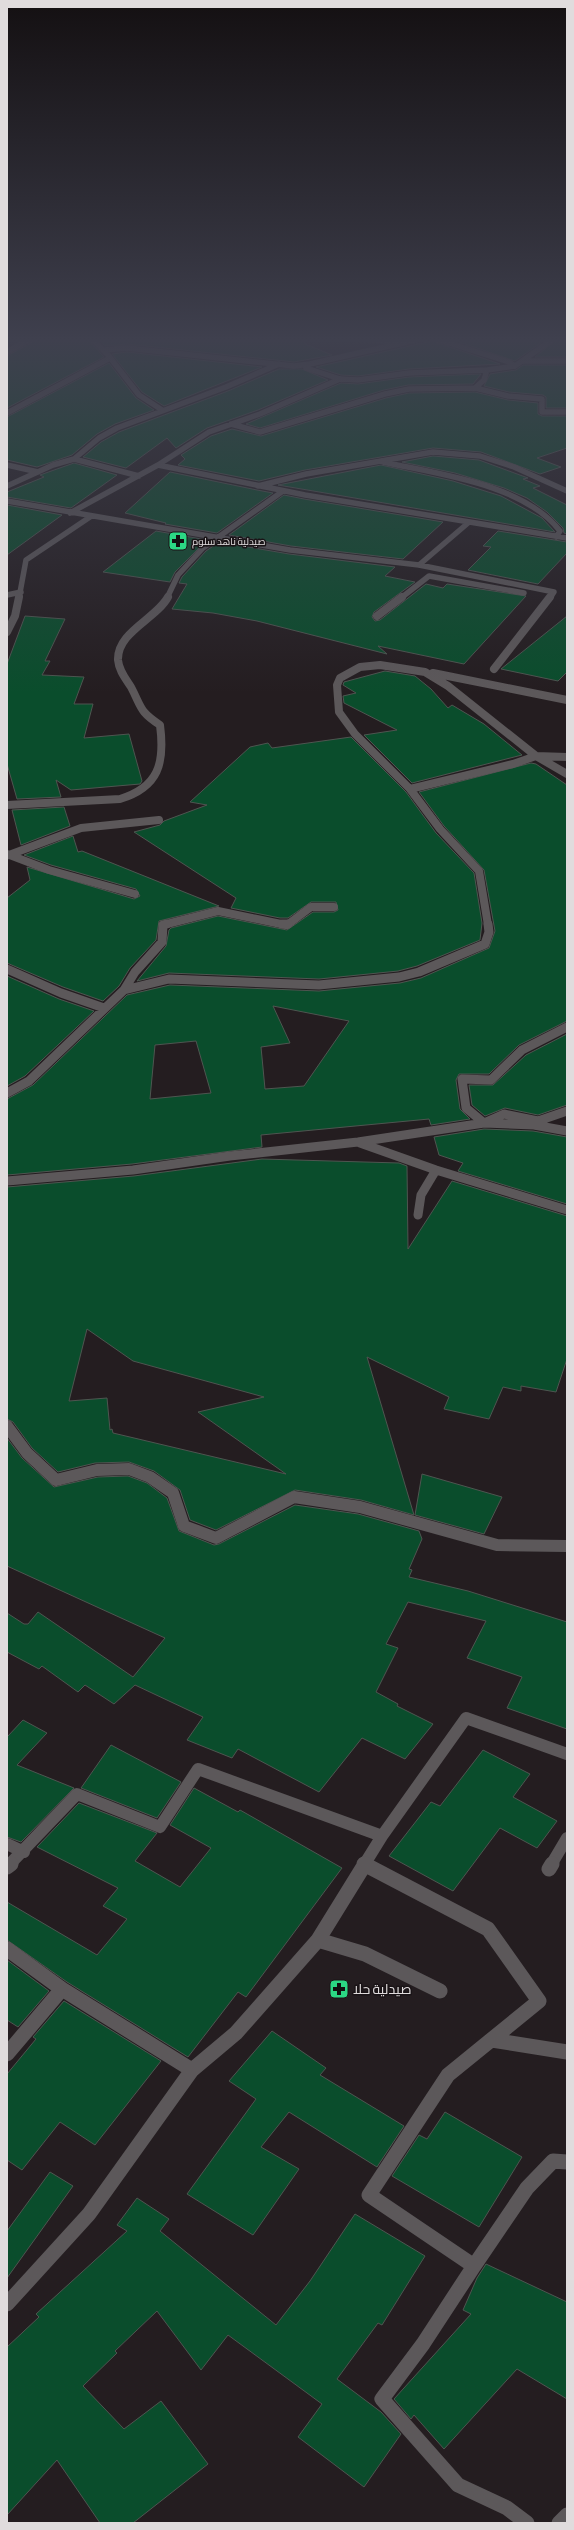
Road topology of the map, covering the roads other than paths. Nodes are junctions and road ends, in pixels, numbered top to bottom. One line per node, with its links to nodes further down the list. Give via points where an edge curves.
1 (76, 457): 5 (street)
2 (170, 457): 8 (street)
3 (401, 457): 6 (street)
4 (475, 457): 14 (street, via 514,467)
5 (74, 459): 9 (street); 10 (street)
6 (381, 462): 12 (street, via 306,474); 19 (street, via 481,486 521,500 548,514 556,522 560,531)
7 (7, 465): 9 (street)
8 (158, 465): 10 (street); 12 (street)
9 (38, 472): 11 (street)
10 (139, 476): 16 (street)
11 (7, 486)
12 (256, 486): 13 (street)
13 (283, 491): 18 (street); 20 (street)
14 (567, 491)
15 (7, 501): 16 (street)
16 (70, 513): 17 (street)
17 (90, 517): 20 (street); 23 (street, via 26,560)
18 (468, 523): 19 (street); 22 (street)
19 (556, 537): 21 (street)
20 (216, 538): 22 (street, via 345,558); 35 (street, via 180,570 167,600 156,614 126,639 120,650 120,671 132,689 141,713 160,726 163,756 153,779 139,794 120,799)
21 (567, 538)
22 (420, 565): 25 (street, via 554,592)
23 (21, 592): 24 (street); 27 (street, via 16,616)
24 (7, 594)
25 (550, 598): 26 (street, via 429,576); 28 (street)
26 (377, 616)
27 (7, 632)
28 (494, 669)
29 (425, 672): 30 (street); 31 (street, via 448,686); 34 (street, via 395,666 360,667 340,678 337,685 339,712 355,734)
30 (567, 700)
31 (536, 756): 32 (street); 33 (street); 34 (street)
32 (567, 757)
33 (567, 774)
34 (410, 789): 41 (street, via 440,829 479,871 489,932 484,944 419,972 399,977 319,985 169,979)
35 (7, 805)
36 (159, 820): 37 (street, via 81,828)
37 (8, 854): 38 (street, via 49,870)
38 (135, 894)
39 (334, 907): 41 (street, via 311,907 287,925 218,911 163,925 162,942 135,972)
40 (7, 969): 42 (street, via 61,993)
41 (124, 990): 42 (street)
42 (104, 1008): 44 (street, via 29,1081)
43 (567, 1027): 46 (street, via 522,1050 491,1080 462,1079 466,1091 466,1108)
44 (7, 1093)
45 (567, 1111): 46 (street, via 538,1121 504,1114)
46 (484, 1123): 47 (street, via 534,1125); 48 (street)
47 (567, 1130)
48 (358, 1142): 49 (street); 50 (street, via 133,1170)
49 (436, 1170): 51 (street); 52 (street, via 421,1195)
50 (7, 1181)
51 (567, 1210)
52 (418, 1215)
53 (7, 1426): 54 (street, via 27,1454 56,1480 97,1470 129,1469 150,1477 173,1493 184,1526 216,1538 294,1497 360,1507 497,1545)
54 (567, 1546)
55 (567, 1754): 56 (street, via 466,1718)
56 (382, 1836): 59 (street, via 198,1770 160,1827 77,1794); 60 (street)
57 (567, 1838): 62 (street)
58 (7, 1844): 59 (street)
59 (24, 1852): 61 (street)
60 (364, 1864): 63 (street); 67 (street, via 488,1929 539,2001)
61 (7, 1867)
62 (549, 1869)
63 (318, 1940): 66 (street, via 332,1942 390,1966); 70 (street, via 236,2033)
64 (7, 1949): 65 (street)
65 (62, 1989): 69 (street); 70 (street)
66 (440, 1991)
67 (492, 2040): 68 (street); 72 (street, via 448,2075 369,2195)
68 (567, 2052)
69 (7, 2054)
70 (192, 2070): 73 (street, via 89,2214)
71 (567, 2162): 72 (street, via 553,2161 527,2188)
72 (474, 2266): 75 (street, via 423,2344 382,2399 458,2485 507,2508)
73 (7, 2304)
74 (567, 2515): 76 (street)
75 (527, 2523)
76 (559, 2523)

